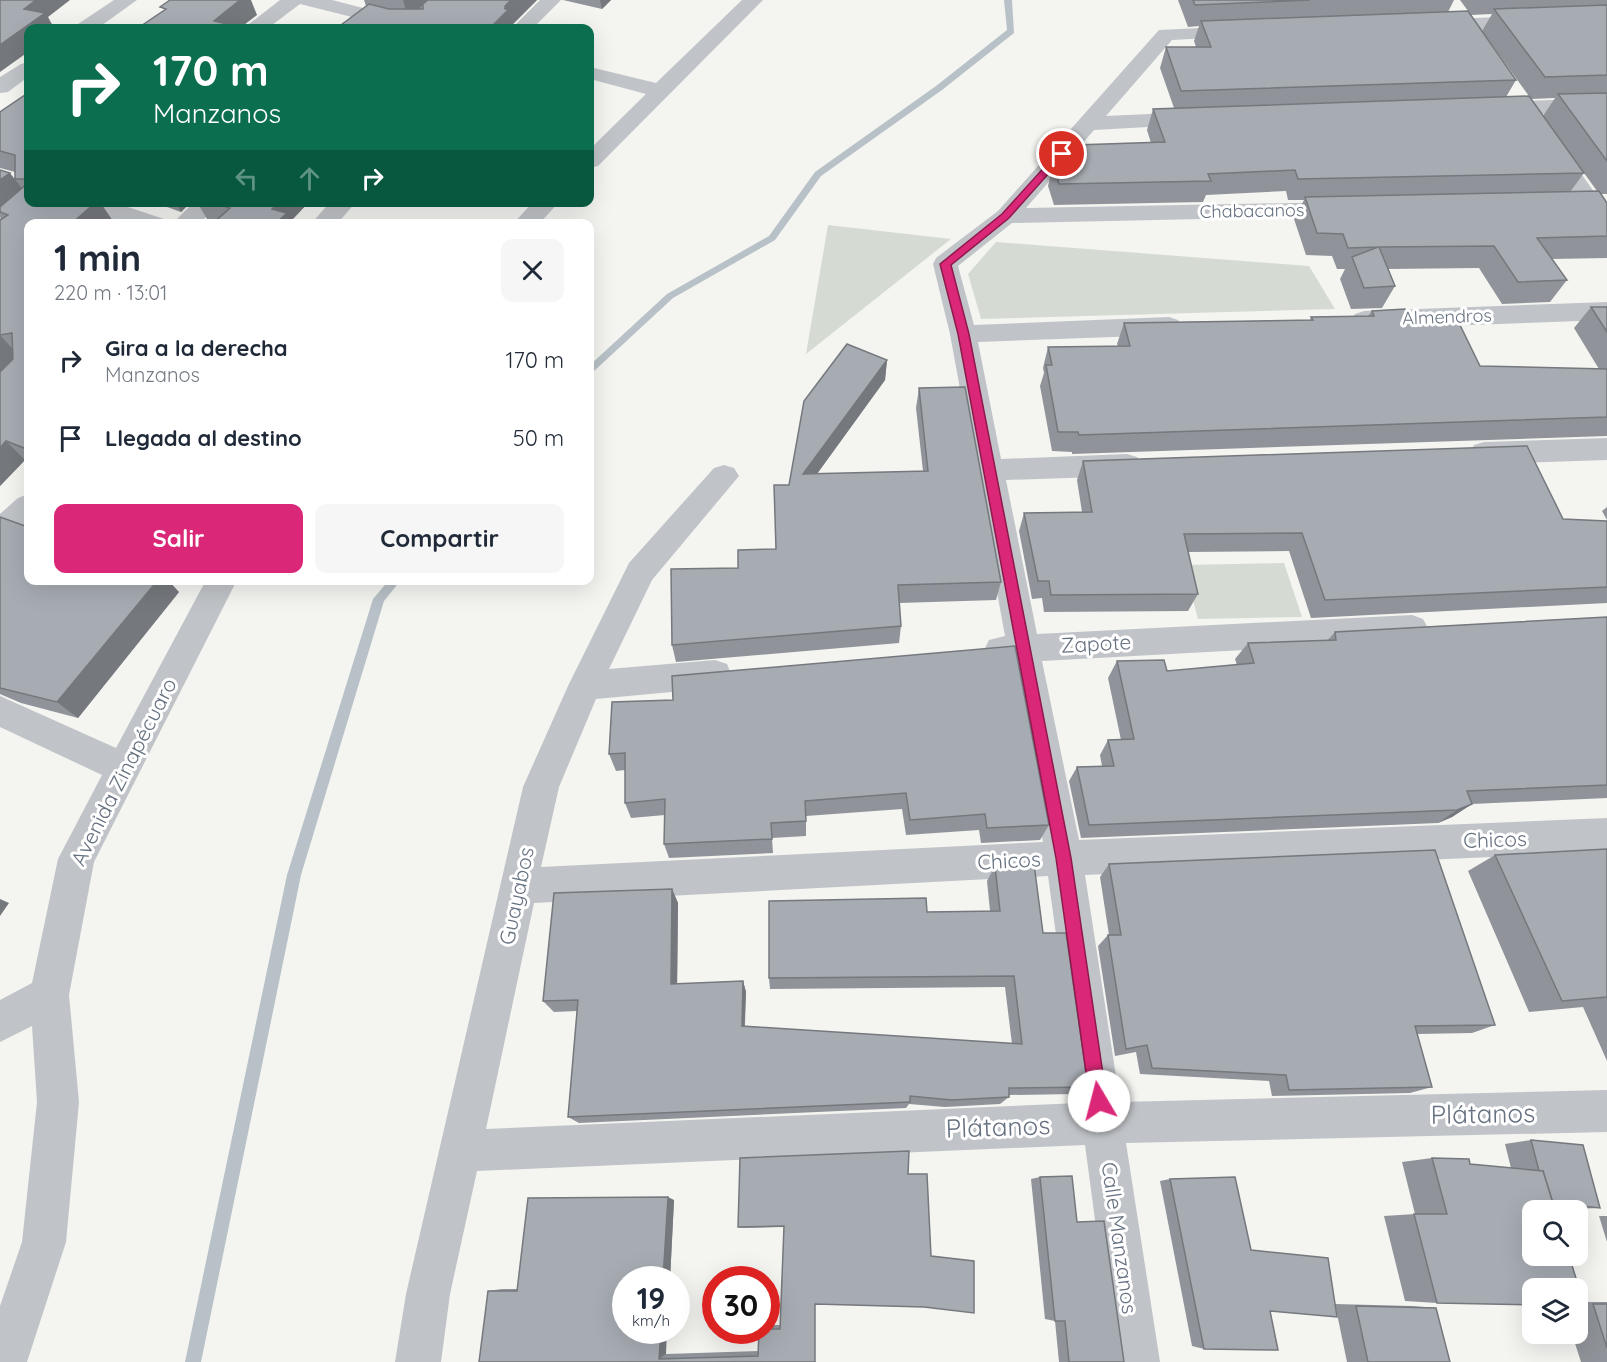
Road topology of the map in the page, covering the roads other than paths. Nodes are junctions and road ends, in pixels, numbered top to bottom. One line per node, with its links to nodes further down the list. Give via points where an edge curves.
1 (127, 0): 8 (street)
2 (293, 0): 9 (street)
3 (308, 0): 10 (street)
4 (551, 0): 11 (street)
5 (753, 0): 19 (street)
6 (1458, 16): 7 (street); 12 (street); 14 (street)
7 (1607, 18)
8 (91, 24)
9 (261, 24)
10 (417, 24)
11 (526, 24)
12 (1416, 26)
13 (1261, 31): 24 (street, via 1166,34)
14 (1477, 43)
15 (24, 71): 17 (street)
16 (594, 74): 19 (street)
17 (0, 87)
18 (1511, 89): 21 (street)
19 (660, 91): 25 (street)
20 (1607, 105): 21 (street)
21 (1525, 108): 22 (street); 26 (street)
22 (1466, 110)
23 (1219, 118): 24 (street)
24 (1090, 123): 32 (street)
25 (594, 156)
26 (1587, 204): 37 (street)
27 (102, 207): 33 (street)
28 (203, 207): 34 (street)
29 (339, 207): 35 (street)
30 (542, 207): 36 (street)
31 (1363, 209): 32 (street, Chabacanos)
32 (1006, 216): 41 (street, Calle Manzanos, via 945,264)
33 (139, 219)
34 (190, 219)
35 (328, 219)
36 (530, 219)
37 (1607, 227)
38 (1607, 311): 39 (street, Almendros)
39 (1345, 320)
40 (1190, 326): 41 (street)
41 (963, 334): 45 (street, Calle Manzanos)
42 (1607, 449): 43 (street)
43 (1453, 454)
44 (1156, 464): 45 (street)
45 (990, 470): 51 (street, Calle Manzanos)
46 (724, 476): 54 (street, Guayabos, via 640,572)
47 (24, 510): 48 (street)
48 (0, 533)
49 (219, 585): 56 (street, Avenida Zinapécuaro)
50 (1440, 626): 51 (street, Zapote)
51 (1022, 648): 52 (street, Zapote); 58 (street, Calle Manzanos)
52 (975, 652)
53 (739, 672): 54 (street)
54 (585, 686): 59 (street, Guayabos, via 541,787)
55 (0, 711): 56 (street)
56 (123, 768): 60 (street, Avenida Zinapécuaro, via 76,859)
57 (1607, 835): 58 (street, Chicos)
58 (1064, 858): 59 (street, Chicos); 63 (street, Calle Manzanos)
59 (520, 886): 64 (street, Guayabos)
60 (49, 995): 61 (street); 65 (street, Avenida Zinapécuaro, via 58,1102 44,1242)
61 (0, 1022)
62 (1607, 1111): 63 (street, Plátanos)
63 (1102, 1123): 64 (street, Plátanos); 67 (street, Calle Manzanos)
64 (461, 1151): 66 (street, Guayabos, via 428,1294)
65 (4, 1362)
66 (418, 1362)
67 (1137, 1362)

